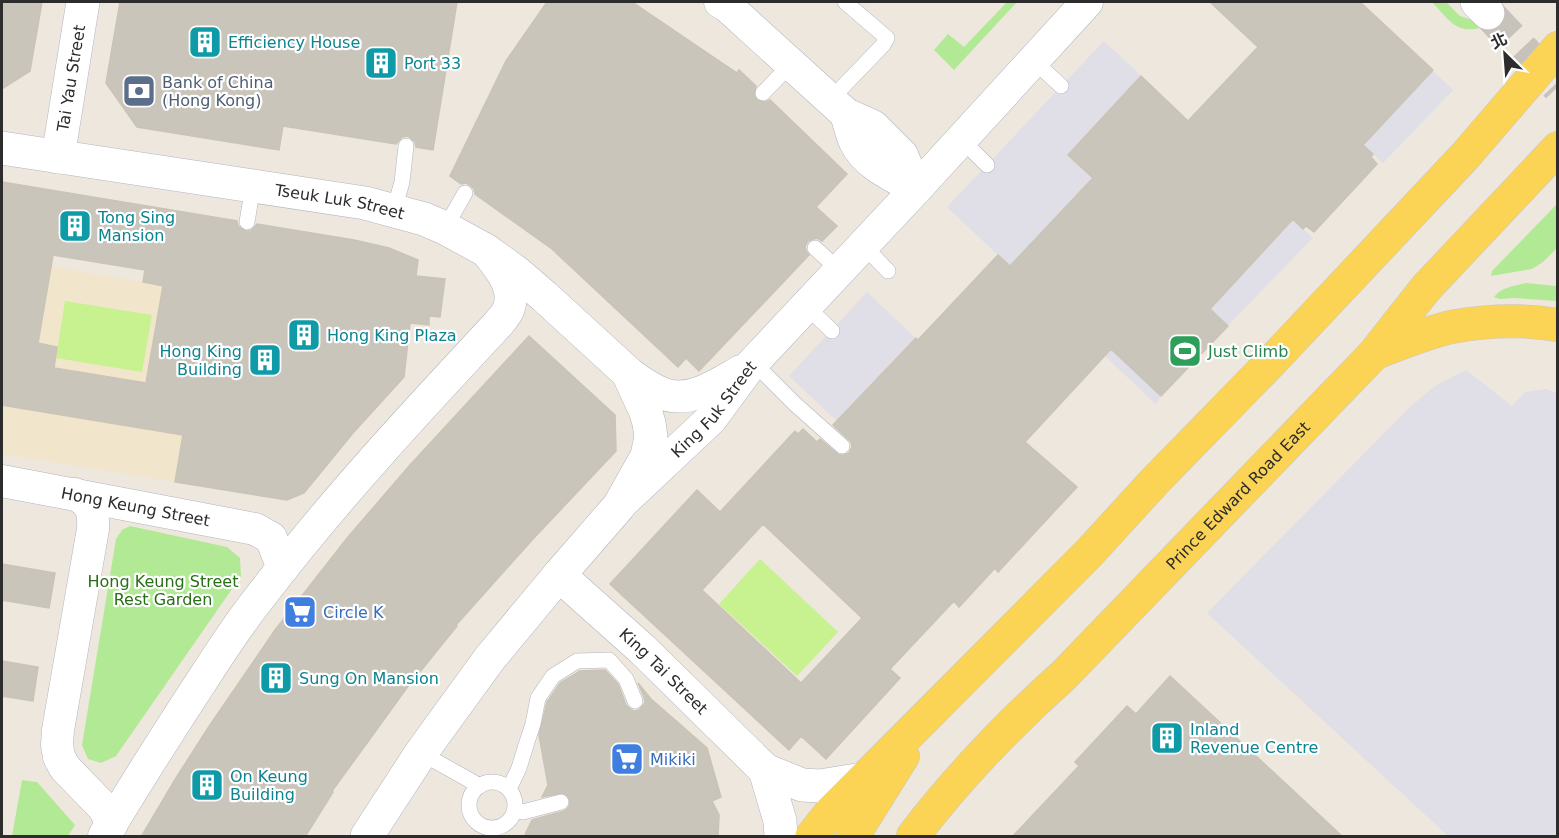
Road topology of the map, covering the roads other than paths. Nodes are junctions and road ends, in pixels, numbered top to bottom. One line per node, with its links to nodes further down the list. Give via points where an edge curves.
1 (83, 2): 15 (street, Tai Yau Street)
2 (720, 2): 7 (street)
3 (845, 2): 10 (lane, via 887,38)
4 (1087, 2): 6 (street, King Fuk Street)
5 (1557, 48): 41 (main road, via 1465,156 1273,360)
6 (1034, 60): 8 (lane); 11 (street, King Fuk Street)
7 (791, 64): 9 (lane); 10 (street)
8 (1061, 86)
9 (763, 93)
10 (839, 106): 18 (street, via 873,126 902,155)
11 (961, 140): 16 (lane); 18 (street, King Fuk Street)
12 (406, 146): 20 (lane)
13 (2, 148): 15 (street, Tseuk Luk Street)
14 (1557, 148): 31 (main road, Prince Edward Road East, via 1426,288)
15 (57, 157): 17 (street, Tseuk Luk Street)
16 (987, 165)
17 (253, 186): 20 (street, Tseuk Luk Street); 21 (lane)
18 (916, 189): 23 (street, King Fuk Street)
19 (465, 193): 22 (lane)
20 (394, 210): 22 (street, Tseuk Luk Street)
21 (247, 222)
22 (445, 228): 25 (street, Tseuk Luk Street)
23 (863, 245): 26 (street, King Fuk Street); 27 (lane)
24 (816, 248): 26 (lane)
25 (487, 251): 33 (street, Tseuk Luk Street, via 545,297); 38 (street, Hong Keung Street, via 507,280 511,297 508,310 392,437)
26 (839, 270): 28 (street, King Fuk Street)
27 (888, 270)
28 (806, 306): 30 (lane); 32 (street, King Fuk Street)
29 (1557, 325): 31 (main road, via 1517,321 1456,327 1425,334)
30 (832, 331)
31 (1374, 354): 54 (main road, Prince Edward Road East, via 1065,675 986,750)
32 (751, 364): 33 (street, Tseuk Luk Street, via 718,384 687,396 661,393); 34 (lane); 37 (street, King Fuk Street, via 711,418)
33 (628, 373): 37 (street, Tseuk Luk Street, via 645,410 651,437 647,456)
34 (842, 446)
35 (2, 481): 36 (street)
36 (75, 494): 38 (street, Hong Keung Street, via 255,529 271,538); 49 (street, Hong Keung Street, via 90,504 93,529 57,746 64,768 104,808)
37 (619, 506): 39 (street, King Fuk Street)
38 (284, 568): 49 (street, Hong Keung Street, via 227,643)
39 (559, 575): 42 (street, King Fuk Street, via 490,658); 43 (street, King Tai Street, via 642,649)
40 (635, 701): 46 (lane, via 626,679 609,660 577,661 553,676 538,698 519,768)
41 (926, 716): 44 (main road); 53 (main road)
42 (420, 753): 45 (lane); 50 (street, King Fuk Street)
43 (765, 770): 44 (street, King Tai Street, via 802,785); 51 (street, King Tai Street)
44 (863, 780): 52 (main road)
45 (480, 786): 46 (lane, via 495,782); 48 (lane, via 474,790 469,804 473,819 479,824 485,828 500,827)
46 (509, 789): 48 (lane)
47 (561, 802): 48 (lane, via 523,812)
48 (515, 810)
49 (108, 830)
50 (367, 837)
51 (781, 837)
52 (812, 837)
53 (853, 837)
54 (913, 837)

